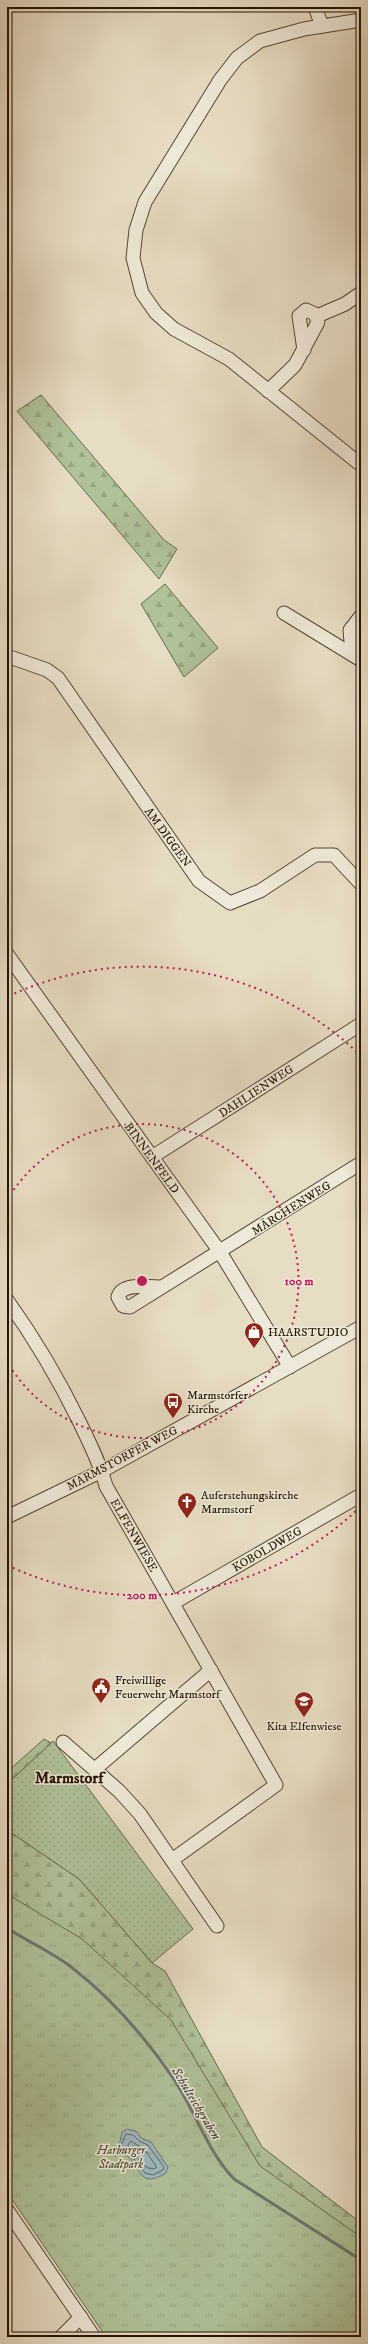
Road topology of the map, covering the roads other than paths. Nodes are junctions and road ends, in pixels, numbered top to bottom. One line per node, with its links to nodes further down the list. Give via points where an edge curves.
1 (315, 7): 3 (street)
2 (361, 20): 3 (street)
3 (322, 26): 7 (street, via 260,40 237,58 220,80 145,202 136,230 133,258 142,293 156,313 174,329 229,359)
4 (361, 293): 5 (street, via 345,304)
5 (317, 316): 6 (street, via 318,322); 6 (street, via 306,310 299,316)
6 (304, 350): 7 (street, via 295,365)
7 (268, 390): 8 (street)
8 (361, 465)
9 (284, 613): 12 (street)
10 (361, 616): 12 (street, via 350,630)
11 (7, 656): 13 (street, AM DIGGEN, via 47,670 58,678 169,840 200,880 230,904 260,891 315,855 334,855)
12 (357, 657)
13 (361, 884)
14 (7, 954): 16 (street, BINNENFELD)
15 (361, 1024): 16 (street, DAHLIENWEG)
16 (152, 1157): 18 (street, BINNENFELD)
17 (361, 1164): 18 (street, MÄRCHENWEG)
18 (220, 1252): 19 (street, MÄRCHENWEG); 22 (street, BINNENFELD)
19 (162, 1287)
20 (7, 1300): 23 (street, ELFENWIESE, via 56,1374)
21 (361, 1327): 22 (street, MARMSTORFER WEG)
22 (290, 1366): 23 (street, MARMSTORFER WEG)
23 (102, 1470): 25 (street, MARMSTORFER WEG); 26 (street, ELFENWIESE, via 106,1486)
24 (361, 1495): 26 (street, KOBOLDWEG)
25 (7, 1517)
26 (173, 1603): 27 (street, ELFENWIESE)
27 (211, 1670): 29 (street); 30 (street, ELFENWIESE, via 276,1785)
28 (63, 1742): 29 (street)
29 (95, 1769): 30 (street, via 140,1814)
30 (172, 1860): 31 (street)
31 (217, 1926)
32 (7, 2210): 33 (street)
33 (81, 2317): 34 (street); 35 (street)
34 (61, 2337)
35 (94, 2337)

